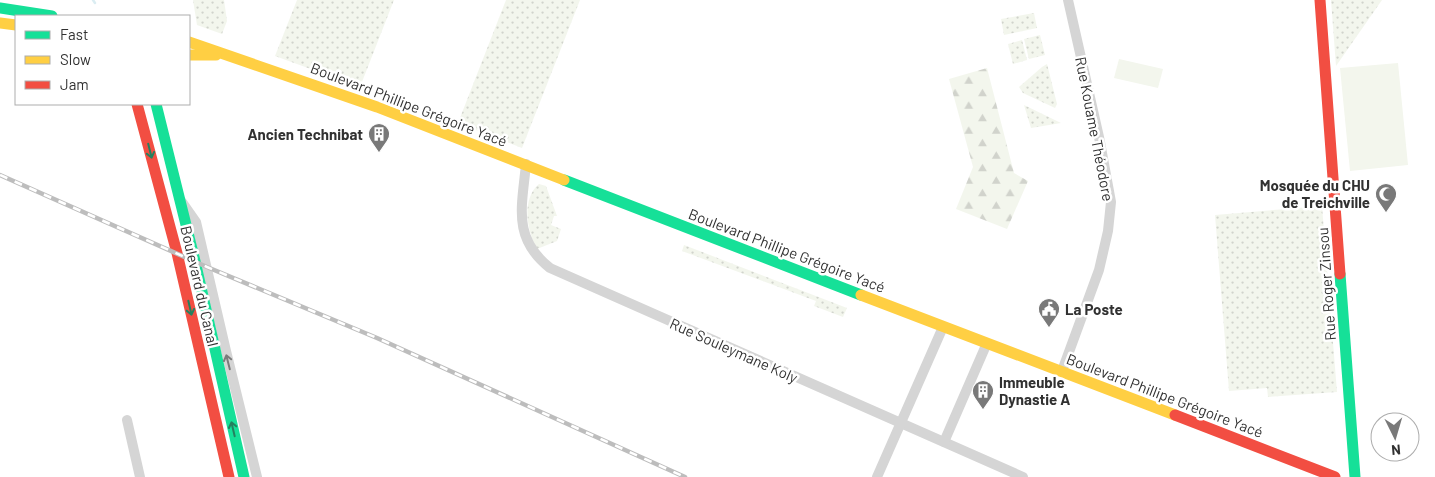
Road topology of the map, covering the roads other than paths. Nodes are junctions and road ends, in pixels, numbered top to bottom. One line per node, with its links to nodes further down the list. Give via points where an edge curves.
1 (1068, 0): 16 (street, Rue Kouame Théodore, via 1111,202 1099,270)
2 (1320, 0): 27 (main road, Rue Roger Zinsou)
3 (0, 8): 4 (main road)
4 (46, 15)
5 (0, 22): 6 (main road)
6 (15, 25)
7 (190, 42): 9 (main road, Boulevard Phillipe Grégoire Yacé)
8 (190, 55): 9 (main road, Boulevard Phillipe Grégoire Yacé)
9 (226, 56): 12 (main road, Boulevard Phillipe Grégoire Yacé, via 377,107)
10 (137, 105): 21 (main road, Boulevard du Canal, one-way to 21)
11 (156, 105): 13 (main road, Boulevard du Canal)
12 (526, 164): 14 (main road, Boulevard Phillipe Grégoire Yacé); 18 (street, Rue Souleymane Koly, via 522,230 535,255 550,268)
13 (179, 198): 22 (main road, Boulevard du Canal, one-way to 13); 23 (street, Boulevard du Canal, one-way to 13, via 196,222)
14 (943, 327): 15 (main road, Boulevard Phillipe Grégoire Yacé); 18 (street)
15 (987, 343): 16 (main road, Boulevard Phillipe Grégoire Yacé); 19 (street)
16 (1062, 371): 26 (main road, Boulevard Phillipe Grégoire Yacé)
17 (127, 420): 20 (street)
18 (900, 423): 19 (street, Rue Souleymane Koly); 24 (street)
19 (944, 442): 25 (street, Rue Souleymane Koly)
20 (140, 477)
21 (229, 477)
22 (244, 477)
23 (257, 477)
24 (877, 477)
25 (1023, 477)
26 (1335, 477)
27 (1355, 477)

